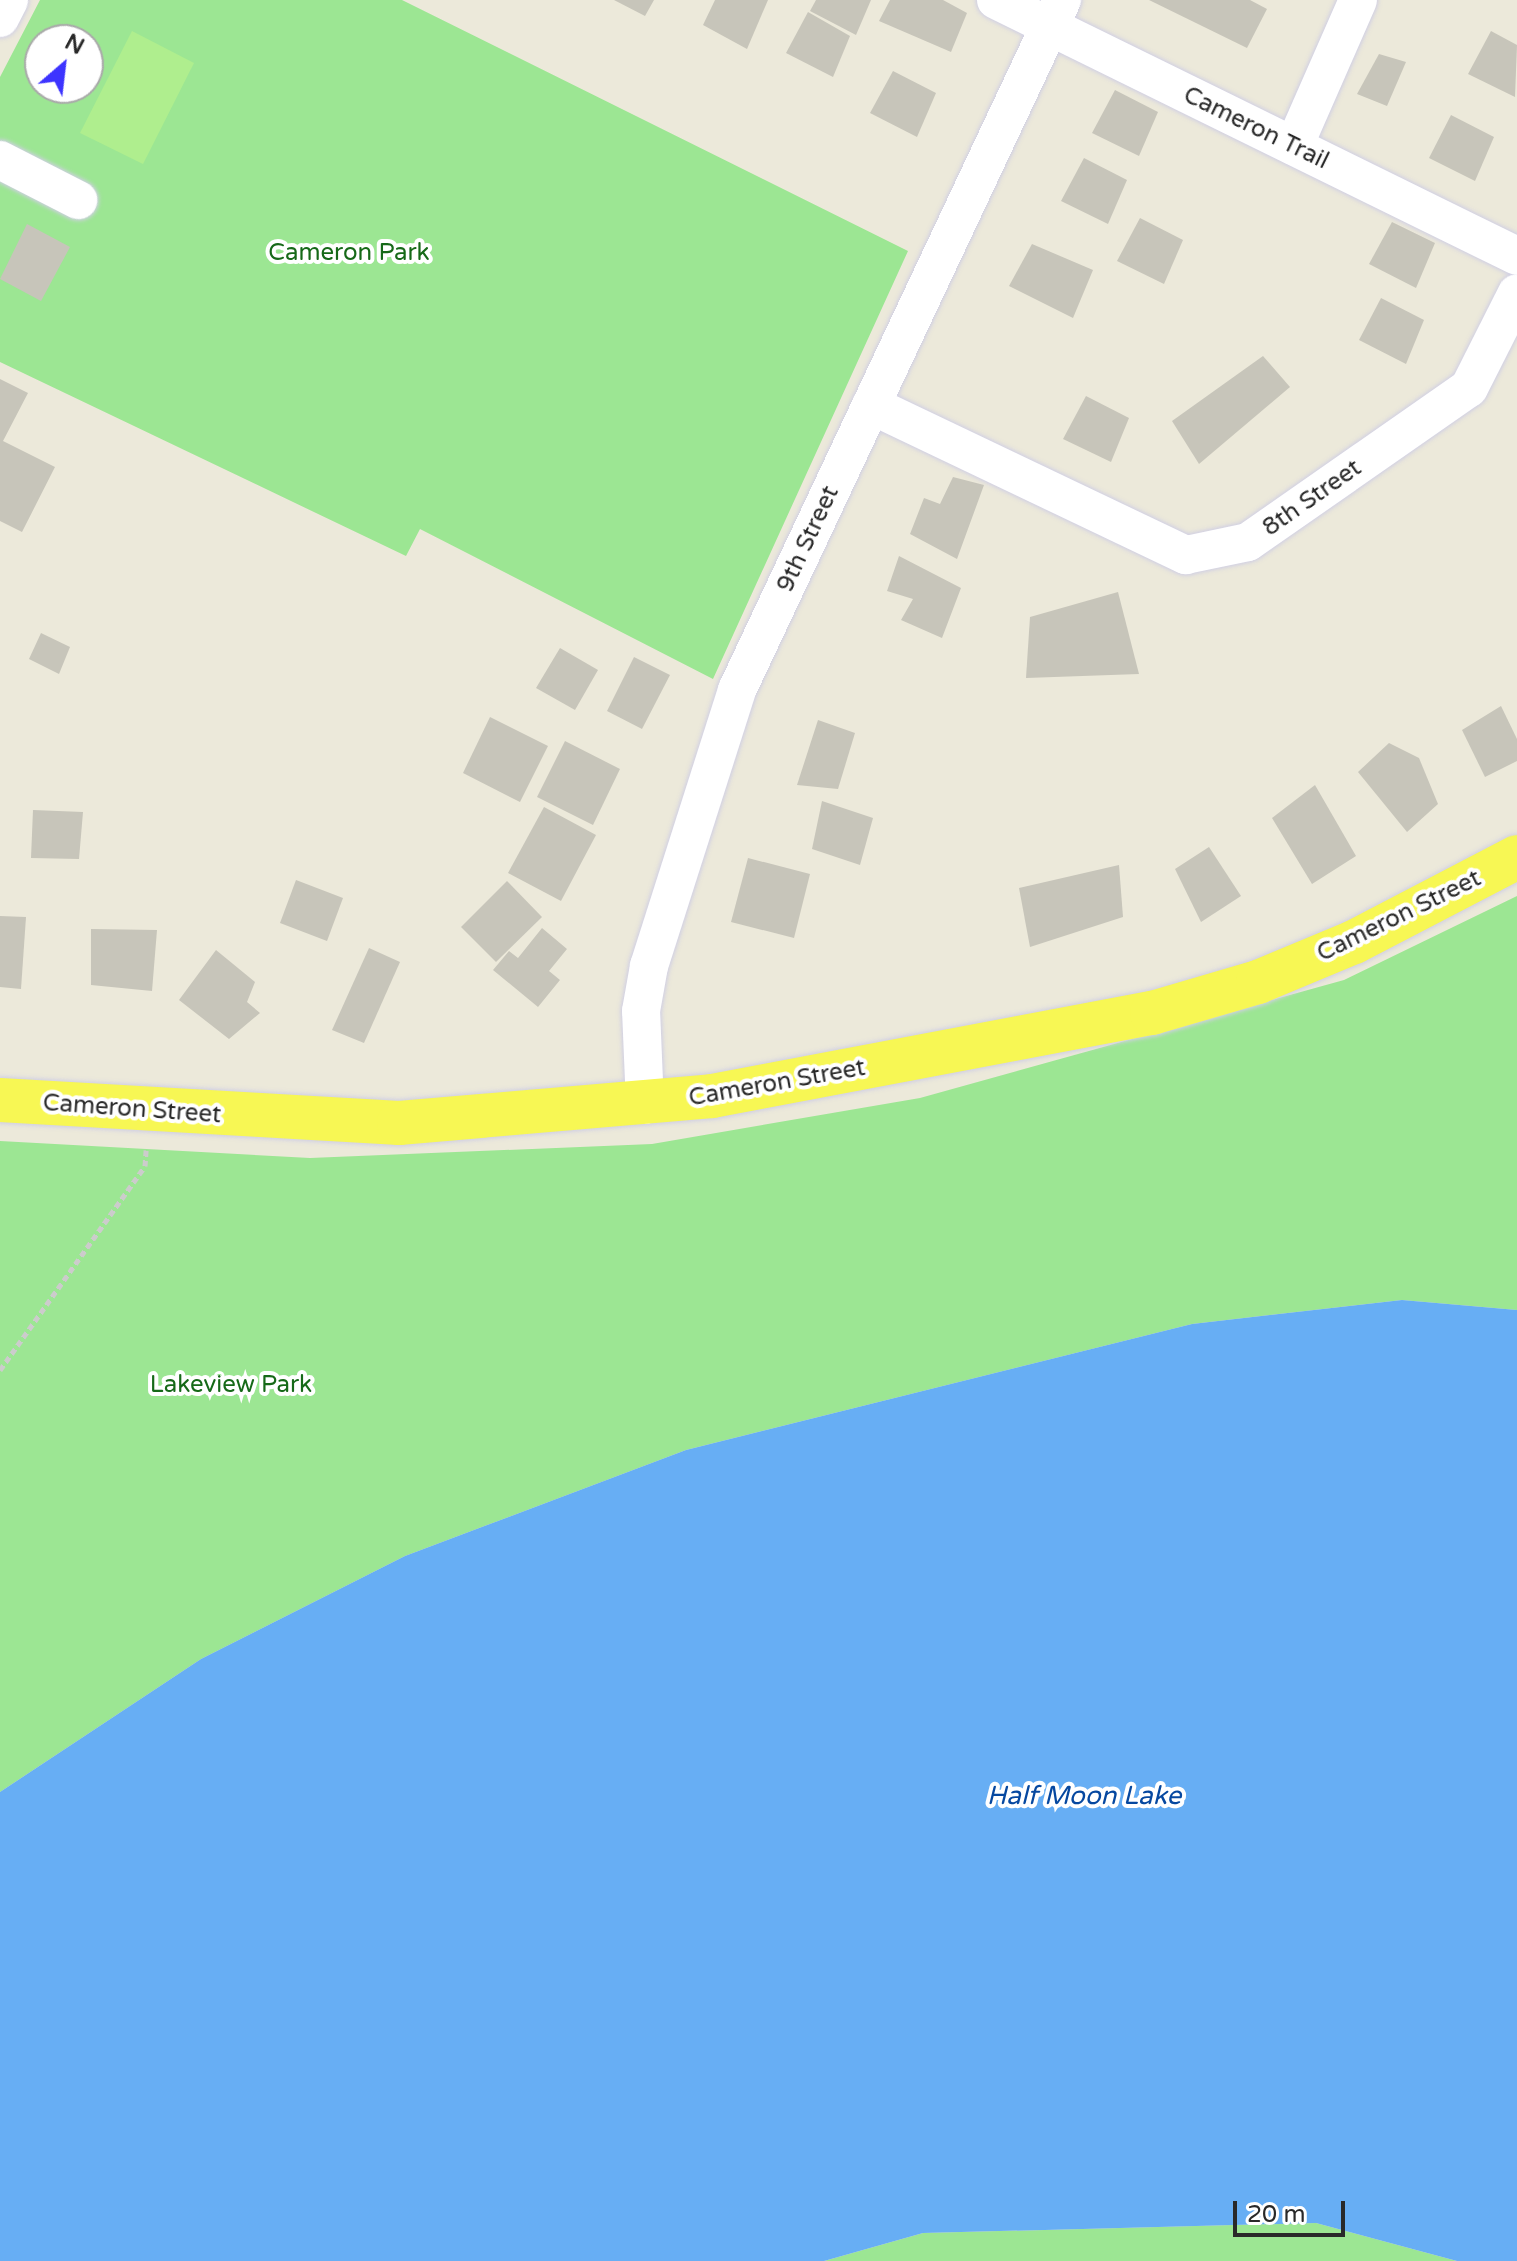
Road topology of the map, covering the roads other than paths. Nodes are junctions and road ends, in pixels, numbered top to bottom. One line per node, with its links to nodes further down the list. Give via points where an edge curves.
1 (9, 0): 5 (street)
2 (996, 0): 4 (street, Cameron Trail)
3 (1358, 0): 6 (street)
4 (1056, 13): 6 (street, Cameron Trail); 11 (street, 9th Street)
5 (0, 18)
6 (1294, 146): 9 (street, Cameron Trail)
7 (0, 160): 8 (street)
8 (78, 200)
9 (1517, 256)
10 (1517, 293): 11 (street, 8th Street, via 1469,388 1248,542 1186,555)
11 (871, 405): 14 (street, 9th Street, via 723,734 649,966 641,1011)
12 (1517, 857): 14 (main road, Cameron Street, via 1354,942 1182,1004)
13 (0, 1100): 14 (main road, Cameron Street, via 399,1123)
14 (645, 1105)

